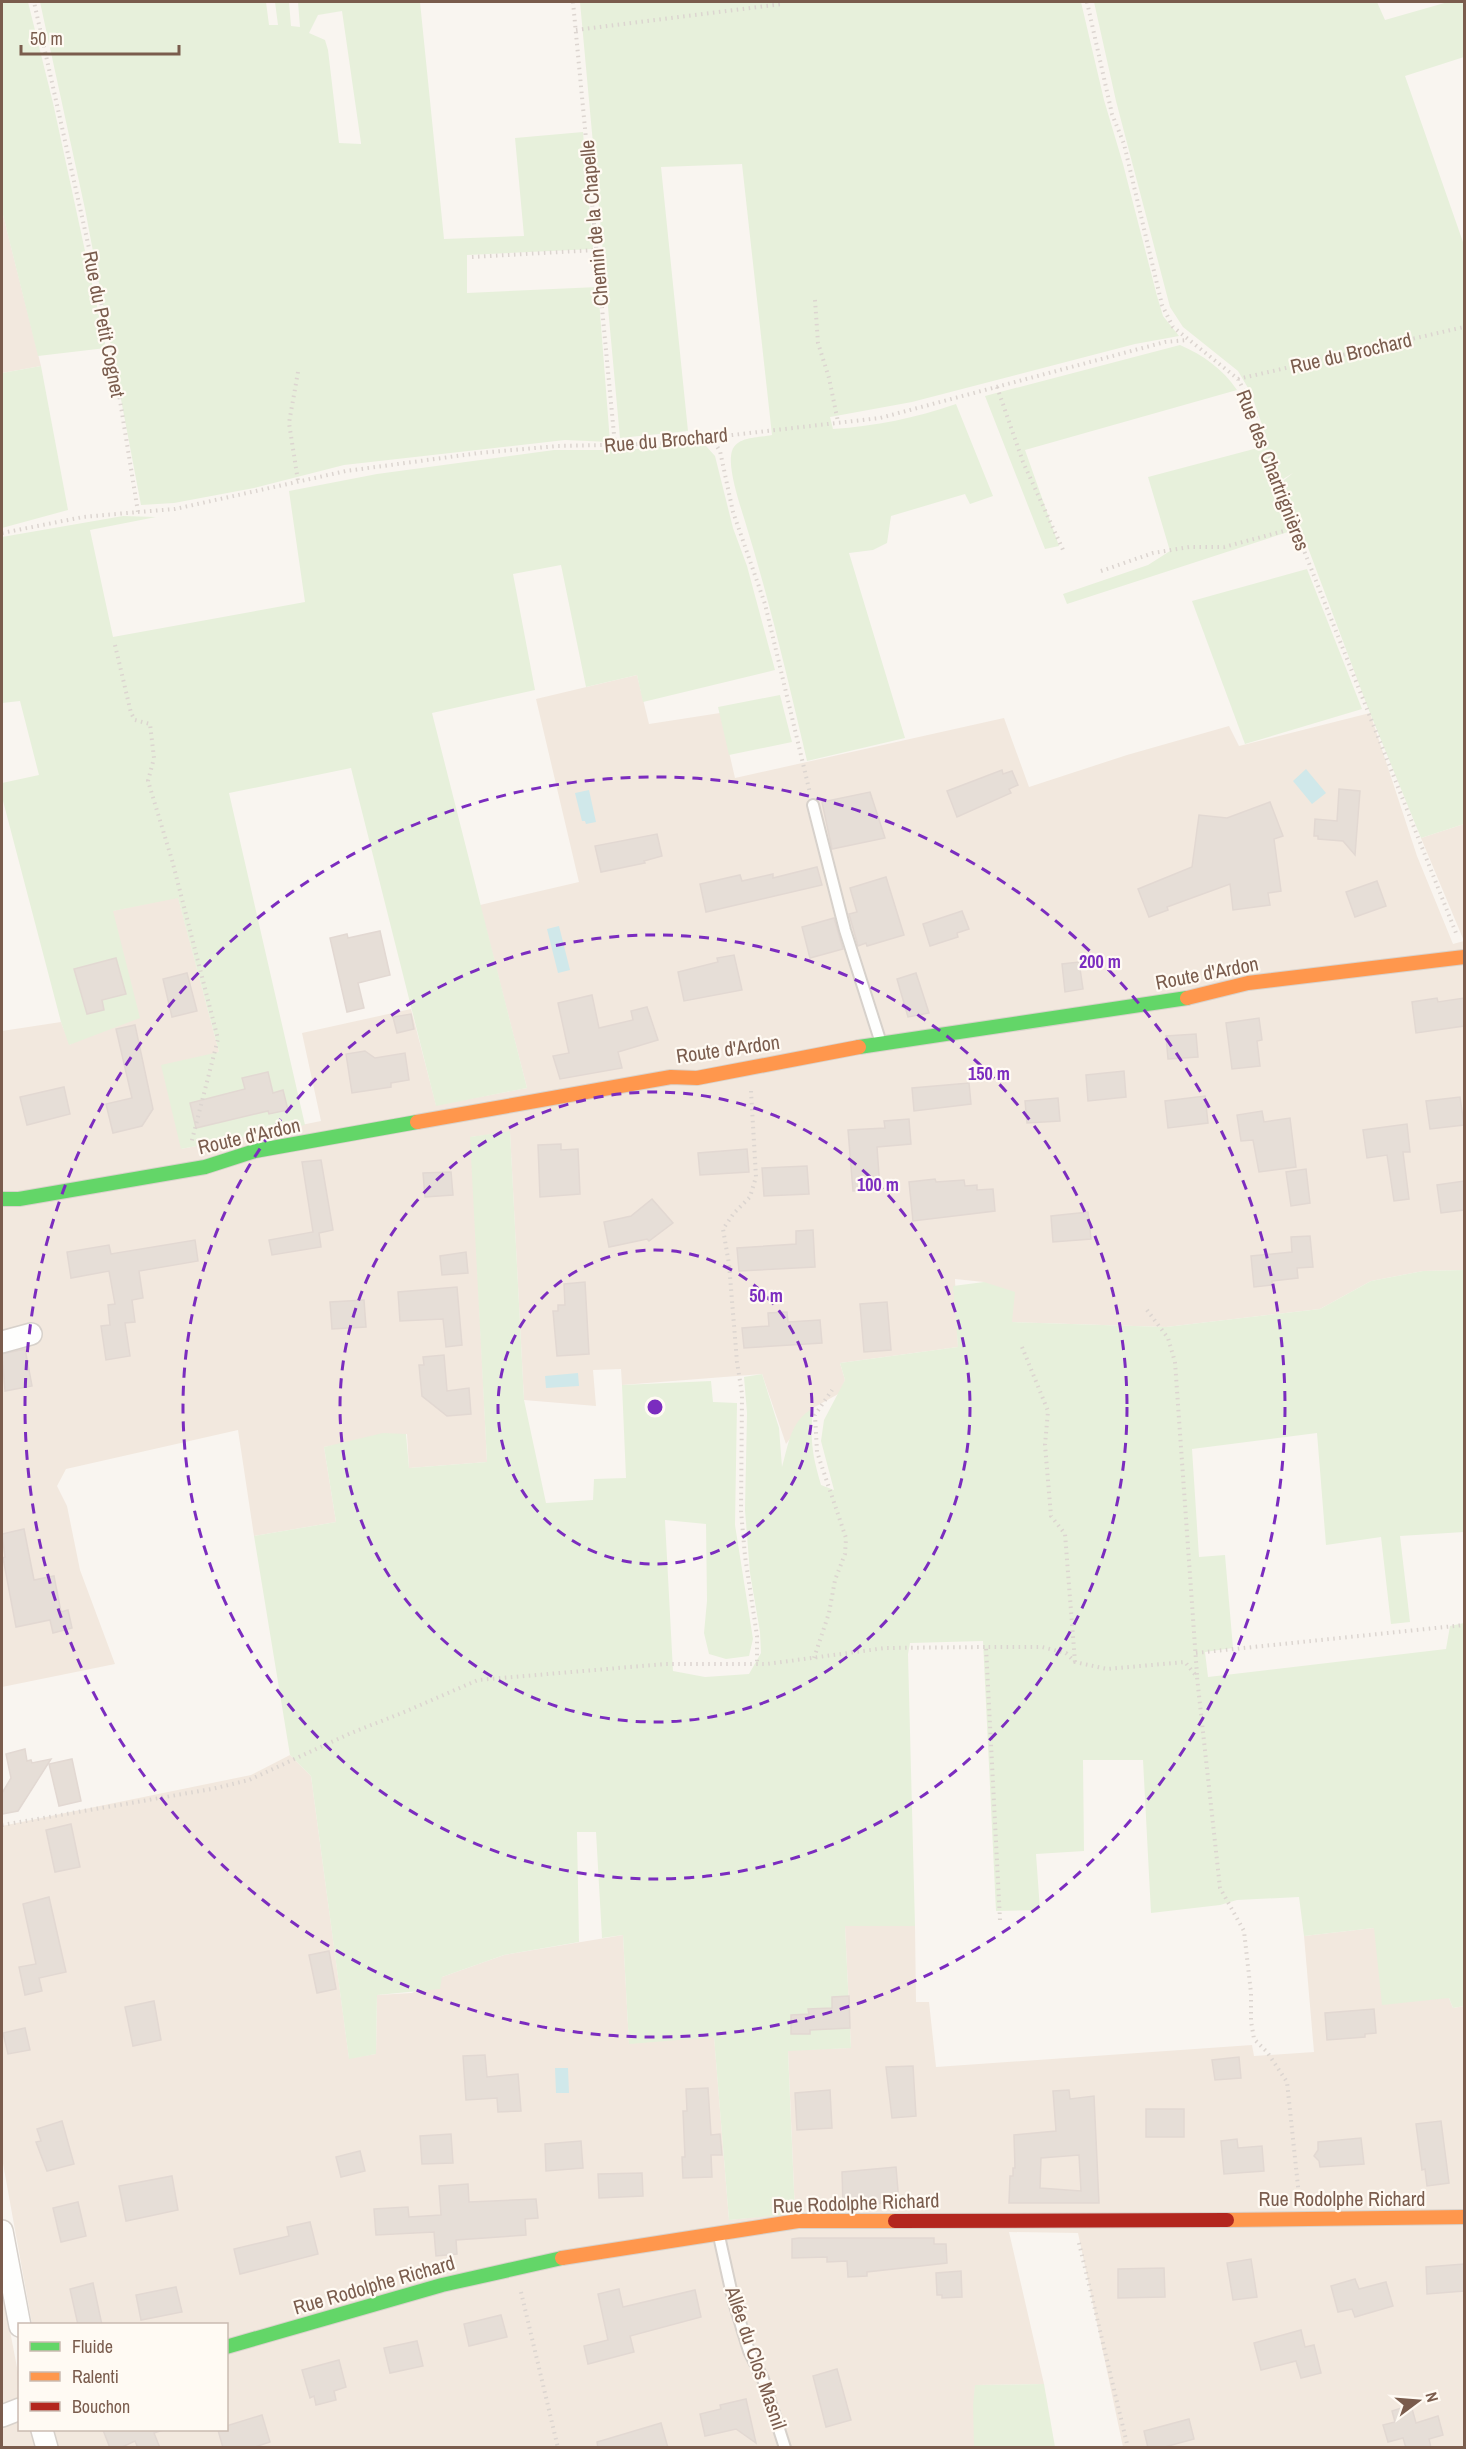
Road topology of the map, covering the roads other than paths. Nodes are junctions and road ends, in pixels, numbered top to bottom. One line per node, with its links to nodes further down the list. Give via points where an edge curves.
1 (813, 805): 3 (lane, via 845,930)
2 (1464, 957): 3 (street, Route d'Ardon, via 1248,983 1178,1000)
3 (881, 1044): 4 (street, Route d'Ardon, via 255,1151 191,1170)
4 (2, 1199)
5 (31, 1334): 6 (street)
6 (2, 1342)
7 (1464, 2217): 9 (street, Rue Rodolphe Richard, via 798,2221)
8 (2, 2231): 10 (street)
9 (719, 2233): 11 (street, Rue Rodolphe Richard, via 573,2256 442,2285); 16 (lane, Allée du Clos Masnil, via 733,2299)
10 (19, 2323)
11 (228, 2346)
12 (18, 2410): 13 (street)
13 (2, 2416)
14 (42, 2431): 15 (street)
15 (47, 2448)
16 (785, 2448)

